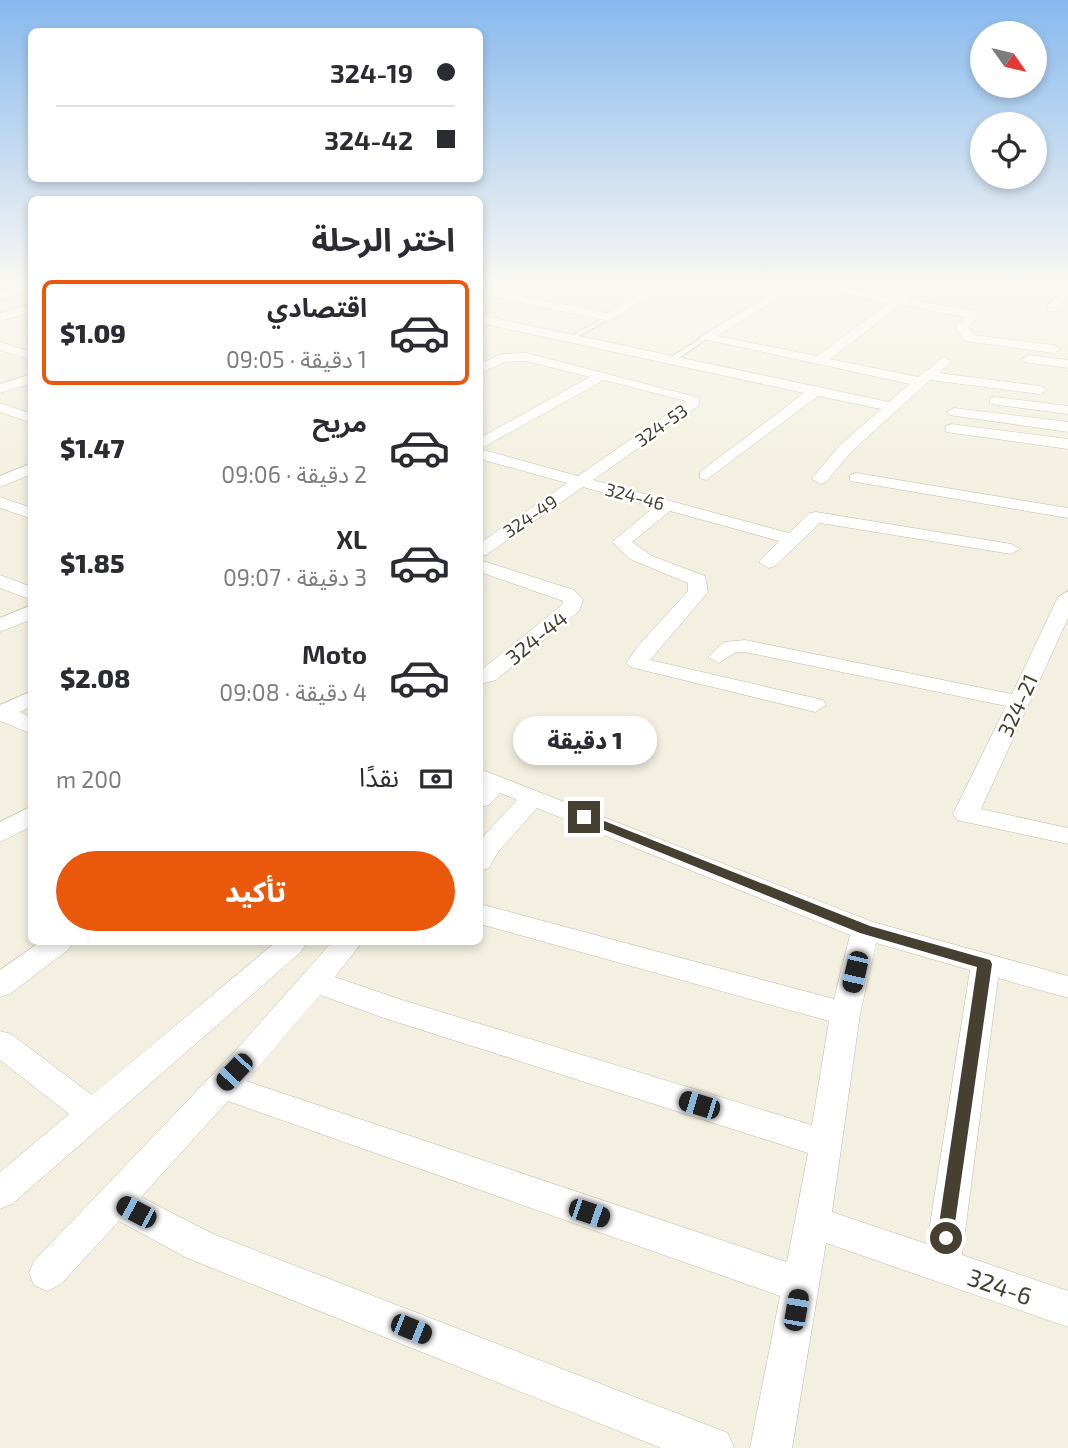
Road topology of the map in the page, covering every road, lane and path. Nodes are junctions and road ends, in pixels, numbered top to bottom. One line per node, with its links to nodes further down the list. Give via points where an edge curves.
1 (637, 353): 6 (street)
2 (682, 353): 6 (lane)
3 (777, 353): 7 (street)
4 (830, 353): 7 (street)
5 (992, 355): 9 (street)
6 (670, 360): 16 (street)
7 (819, 361): 13 (street)
8 (944, 361): 13 (street)
9 (1068, 364)
10 (483, 368): 11 (street, 324-53, via 513,355)
11 (603, 375): 25 (street); 35 (street, 324-53, via 694,398)
12 (28, 379): 14 (street)
13 (926, 379): 15 (street); 19 (street)
14 (0, 389)
15 (1040, 390)
16 (815, 391): 19 (street); 31 (street)
17 (983, 399): 20 (street)
18 (0, 407): 22 (street)
19 (891, 407): 33 (street)
20 (1068, 410)
21 (954, 412): 23 (street)
22 (28, 418)
23 (1068, 427)
24 (951, 429): 26 (street)
25 (483, 442)
26 (1068, 444)
27 (483, 455): 35 (street, 324-46)
28 (28, 456): 29 (street)
29 (0, 468)
30 (28, 470): 34 (street)
31 (706, 475)
32 (856, 478): 39 (street)
33 (820, 479)
34 (0, 482)
35 (581, 482): 37 (street, 324-46); 41 (street, 324-49)
36 (0, 502): 38 (street)
37 (667, 505): 40 (street, 324-46); 54 (street, via 621,542 628,551 698,580 698,592 637,663)
38 (28, 512)
39 (1068, 513)
40 (791, 539): 42 (street, via 816,517); 43 (street)
41 (483, 549)
42 (1011, 549)
43 (768, 562)
44 (483, 567): 51 (street, 324-44, via 567,594 573,600 572,607)
45 (0, 581): 46 (street)
46 (28, 592)
47 (1068, 597): 53 (street, 324-21)
48 (28, 613): 49 (street)
49 (0, 626)
50 (719, 657): 53 (street, via 731,646 745,646)
51 (483, 677)
52 (28, 698): 55 (street)
53 (1019, 702): 61 (street, 324-21, via 966,814)
54 (815, 705)
55 (2, 713): 56 (street)
56 (28, 725)
57 (485, 786): 58 (street)
58 (533, 797): 62 (street); 64 (street)
59 (28, 816): 60 (street)
60 (0, 834)
61 (1068, 836)
62 (483, 856)
63 (483, 915): 72 (street)
64 (865, 930): 68 (street); 72 (street)
65 (55, 945): 70 (street)
66 (290, 945): 75 (street)
67 (345, 945): 69 (street)
68 (985, 964): 71 (street); 80 (street)
69 (315, 981): 74 (street); 76 (street)
70 (0, 986)
71 (1068, 987)
72 (845, 1014): 76 (street)
73 (0, 1043): 75 (street)
74 (222, 1086): 78 (street); 82 (street)
75 (92, 1112): 77 (street)
76 (827, 1144): 79 (street)
77 (0, 1193)
78 (116, 1201): 81 (street); 84 (street, via 200,1245)
79 (813, 1222): 80 (street, 324-6); 82 (street)
80 (942, 1266): 83 (street, 324-6)
81 (47, 1273)
82 (801, 1285): 85 (street)
83 (1068, 1309)
84 (713, 1448)
85 (771, 1448)

